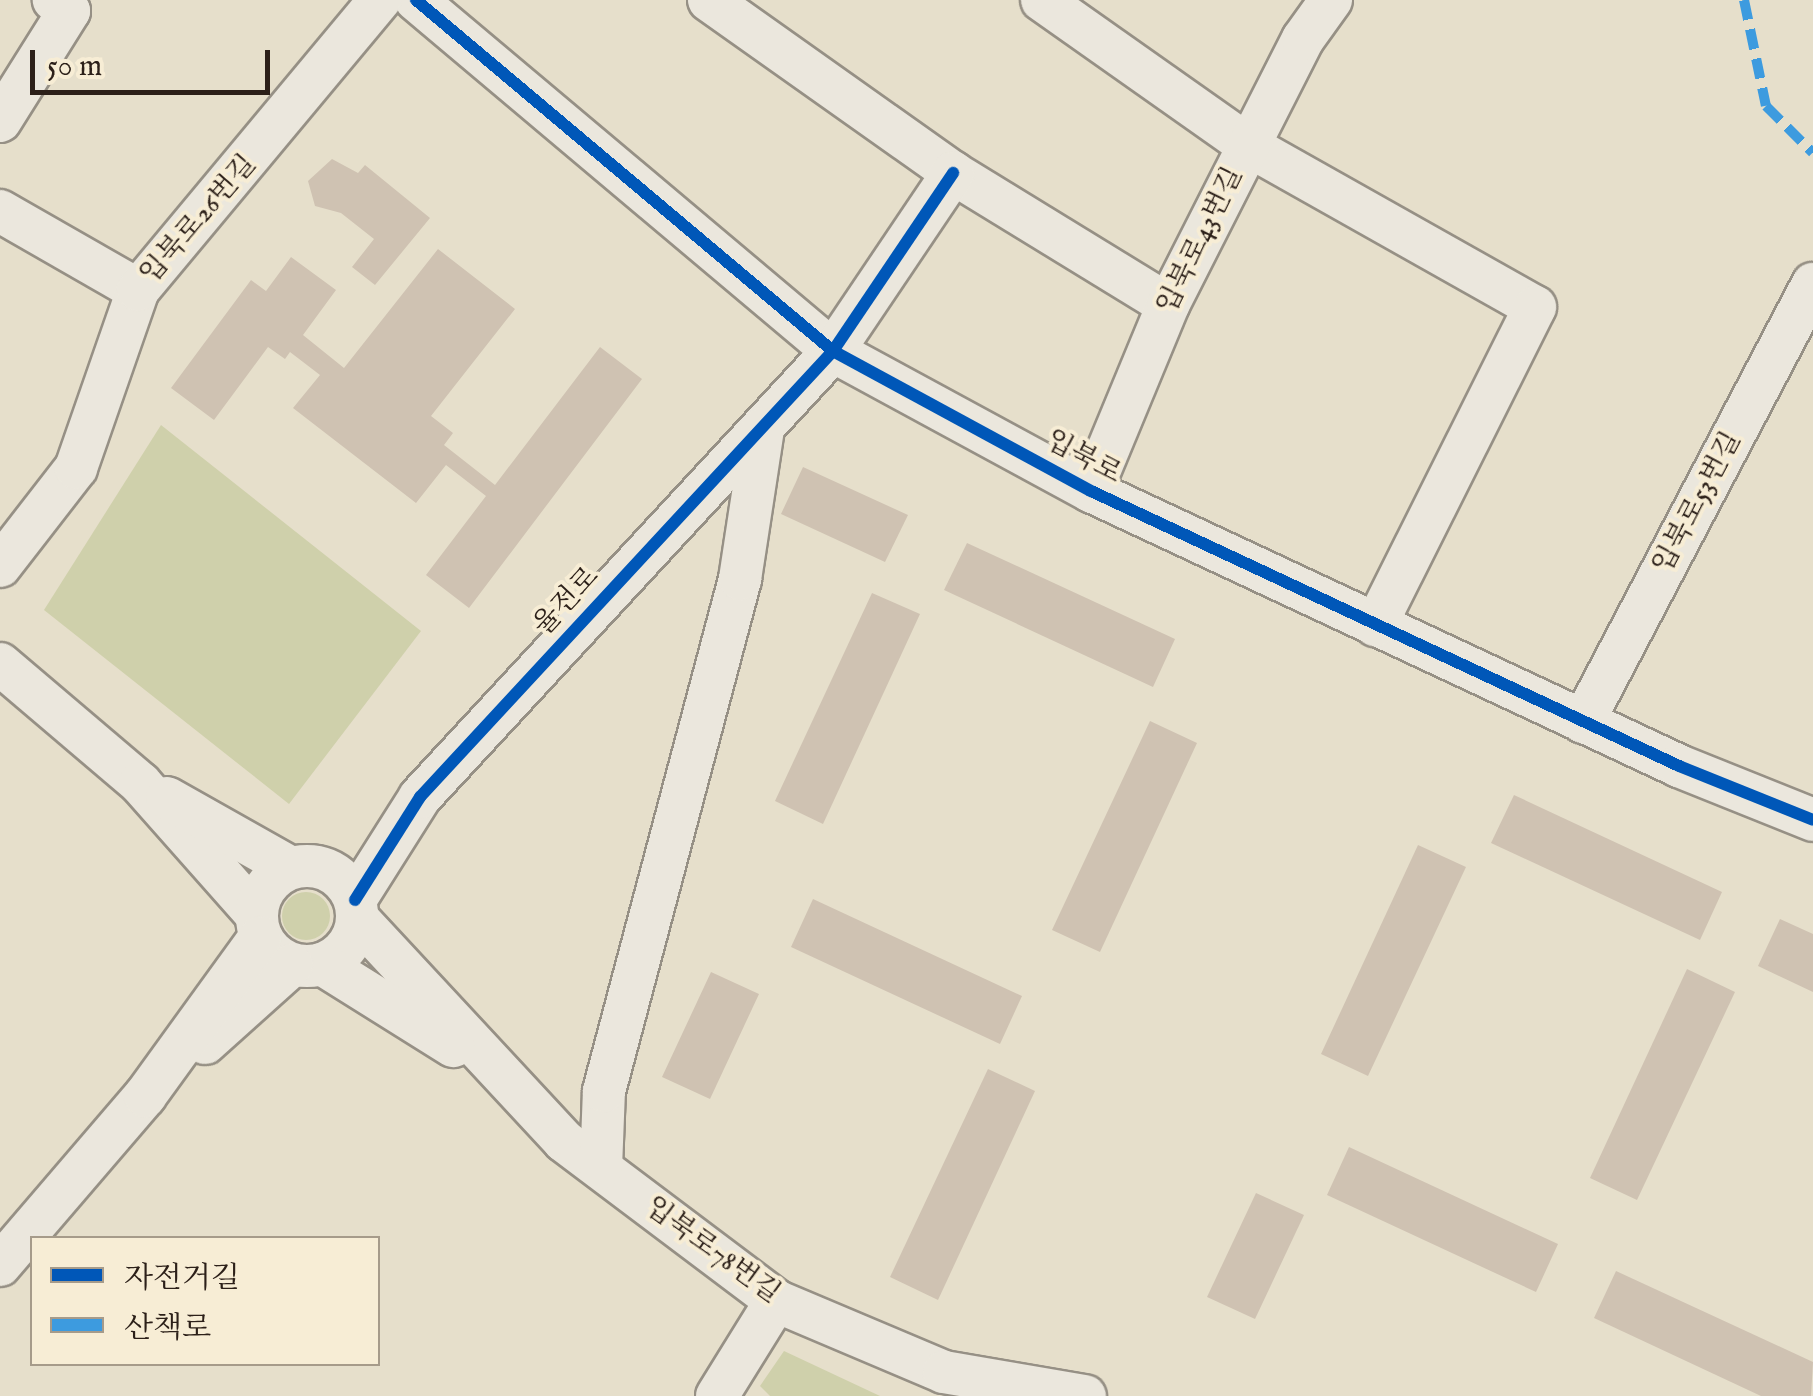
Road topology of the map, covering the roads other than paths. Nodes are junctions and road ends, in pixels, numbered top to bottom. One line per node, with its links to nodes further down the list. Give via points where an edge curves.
1 (54, 0): 7 (street, via 69,11)
2 (380, 0): 12 (street, 입북로26번길)
3 (416, 0): 14 (street, 입북로)
4 (709, 0): 9 (street)
5 (1042, 0): 8 (street)
6 (1331, 0): 8 (street, 입북로43번길)
7 (0, 121)
8 (1248, 146): 13 (street, 입북로43번길); 18 (street, via 1535,307)
9 (953, 173): 13 (street); 14 (street, 율전로)
10 (0, 211): 12 (street)
11 (1813, 284): 20 (street, 입북로53번길)
12 (138, 290): 17 (street, 입북로26번길, via 76,468)
13 (1168, 305): 16 (street, 입북로43번길)
14 (833, 350): 15 (street, 율전로); 16 (street, 입북로)
15 (763, 429): 22 (street, 율전로); 30 (street, via 740,578 604,1091)
16 (1091, 491): 18 (street, 입북로)
17 (0, 566)
18 (1376, 625): 20 (street, 입북로)
19 (0, 664): 21 (street)
20 (1583, 722): 23 (street, 입북로)
21 (140, 783): 24 (street); 26 (street)
22 (420, 797): 24 (street, 율전로); 25 (street, 율전로)
23 (1813, 820)
24 (306, 867): 25 (street); 26 (street, via 266,886)
25 (356, 909): 27 (street, via 340,954); 28 (street)
26 (258, 926): 27 (street); 29 (street)
27 (307, 965): 28 (street); 29 (street)
28 (491, 1070): 30 (street, 입북로78번길)
29 (146, 1096): 31 (street)
30 (602, 1168): 32 (street, 입북로78번길)
31 (0, 1264)
32 (776, 1301): 33 (street); 34 (street, 입북로78번길, via 944,1372)
33 (717, 1396)
34 (1085, 1396)

